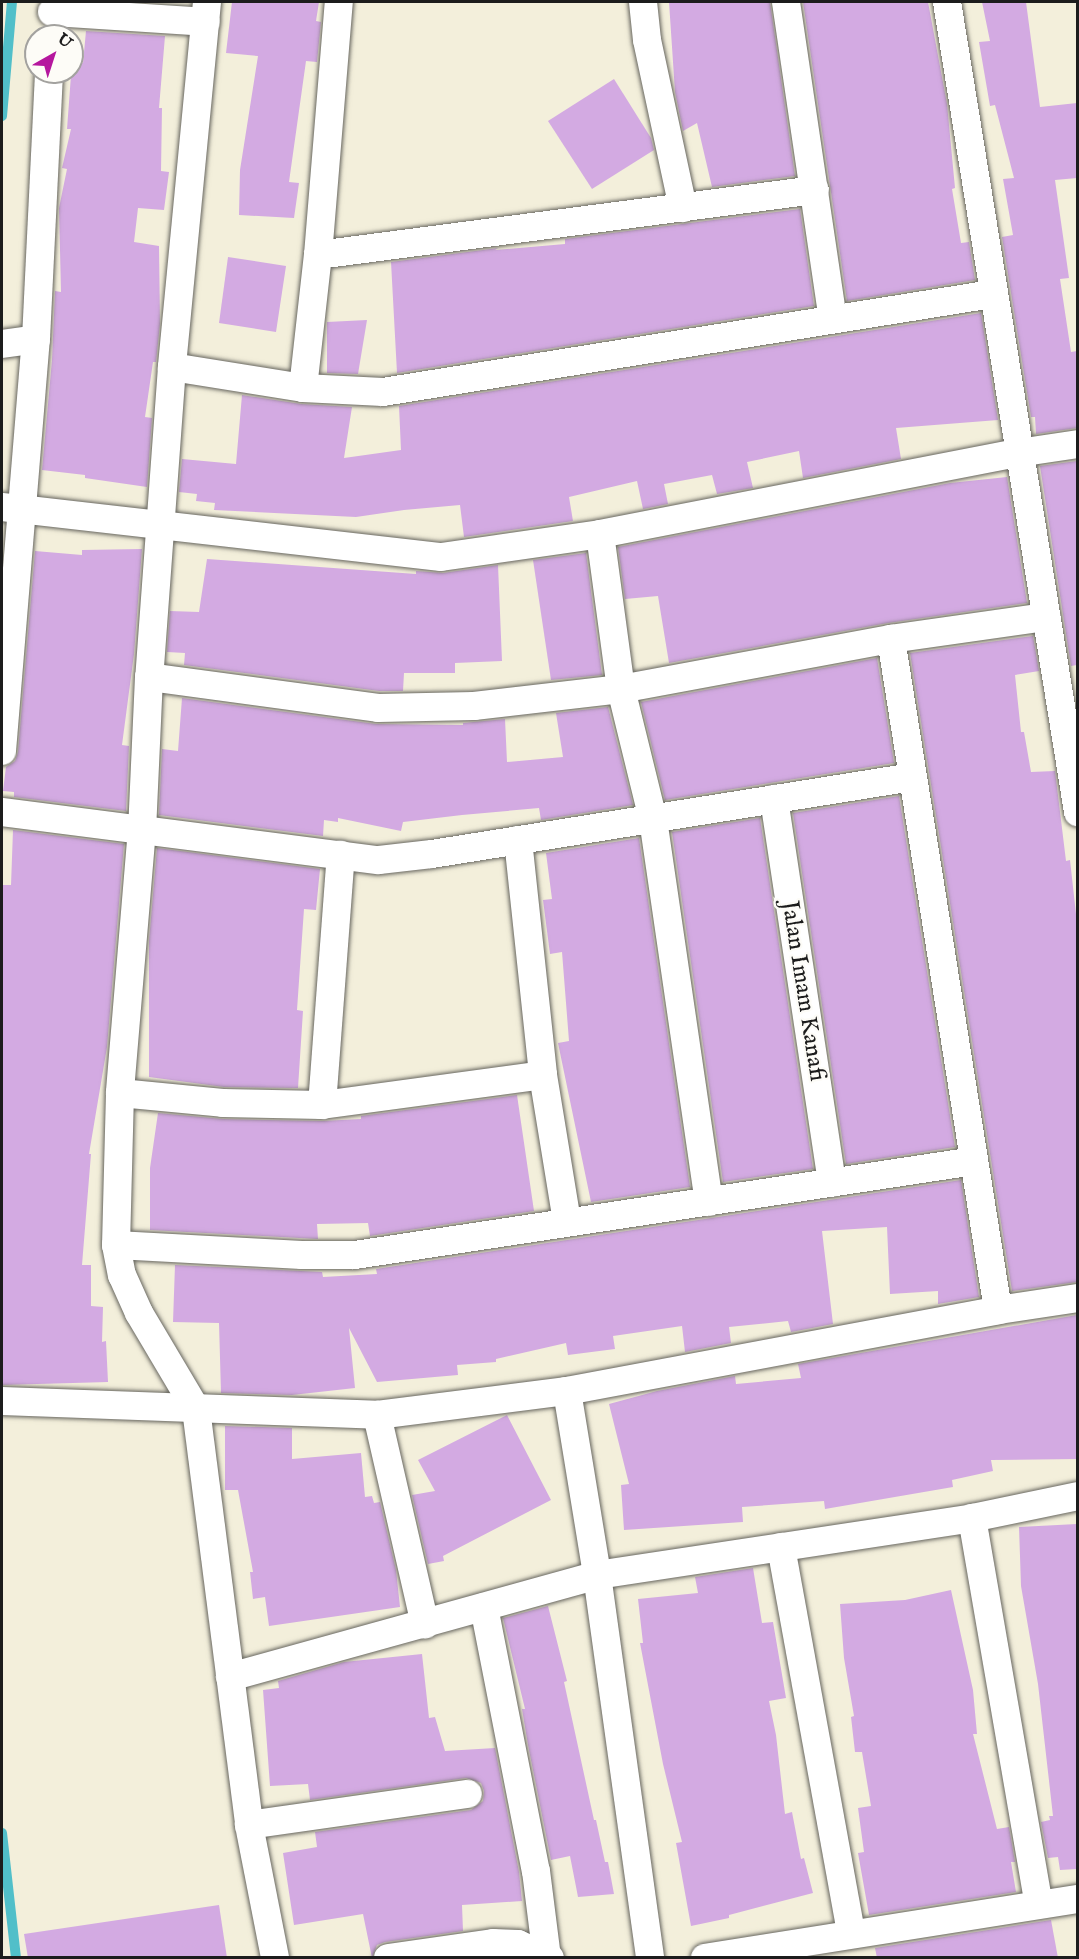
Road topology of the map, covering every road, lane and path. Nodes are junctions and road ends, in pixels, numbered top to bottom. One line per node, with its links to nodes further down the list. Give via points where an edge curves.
1 (339, 2): 10 (street)
2 (643, 2): 9 (street, via 647,40)
3 (786, 2): 8 (street)
4 (947, 2): 11 (street)
5 (207, 12): 6 (street); 15 (street)
6 (52, 17)
7 (48, 84): 13 (street)
8 (815, 190): 9 (street); 12 (street)
9 (683, 208): 10 (street)
10 (318, 255): 16 (street)
11 (992, 294): 12 (street); 18 (street)
12 (833, 320): 16 (street, via 383,392)
13 (36, 339): 14 (street); 19 (street)
14 (4, 344)
15 (172, 367): 16 (street); 20 (street)
16 (303, 388)
17 (1077, 444): 18 (street)
18 (1018, 453): 21 (street); 22 (street)
19 (11, 507): 20 (street); 26 (street)
20 (161, 525): 21 (street, via 441,557); 24 (street)
21 (600, 534): 25 (street)
22 (1046, 617): 23 (street); 30 (street)
23 (891, 639): 25 (street); 27 (street)
24 (149, 676): 25 (street, via 378,708 474,706); 32 (street)
25 (621, 689): 31 (street)
26 (2, 752)
27 (913, 777): 28 (street); 38 (street)
28 (774, 799): 31 (street); 39 (street, Jalan Imam Kanafi)
29 (2, 812): 32 (street)
30 (1077, 812)
31 (653, 819): 33 (street); 40 (street)
32 (142, 829): 34 (street); 36 (street)
33 (518, 840): 34 (street, via 379,860); 35 (street)
34 (341, 855): 37 (street)
35 (543, 1075): 37 (street); 41 (street)
36 (120, 1093): 37 (street, via 223,1103); 42 (street)
37 (322, 1105)
38 (974, 1161): 39 (street); 44 (street)
39 (832, 1183): 40 (street)
40 (709, 1202): 41 (street)
41 (567, 1221): 42 (street, via 355,1255)
42 (116, 1245): 47 (street, via 122,1275 139,1313)
43 (1077, 1298): 44 (street)
44 (998, 1310): 45 (street)
45 (567, 1391): 48 (street); 52 (street)
46 (2, 1401): 47 (street)
47 (196, 1409): 48 (street); 55 (street)
48 (377, 1415): 54 (street)
49 (1077, 1496): 50 (street)
50 (972, 1518): 51 (street); 59 (street)
51 (781, 1547): 52 (street); 60 (street)
52 (597, 1575): 53 (street); 64 (street)
53 (484, 1608): 54 (street); 61 (street, via 536,1871)
54 (425, 1624): 55 (street)
55 (230, 1677): 57 (street)
56 (468, 1794): 57 (street)
57 (249, 1825): 62 (street)
58 (1077, 1899): 59 (street)
59 (1039, 1904): 60 (street)
60 (851, 1934): 65 (street)
61 (548, 1957): 63 (street, via 518,1944 493,1943)
62 (275, 1958)
63 (388, 1958)
64 (650, 1958)
65 (705, 1958)

